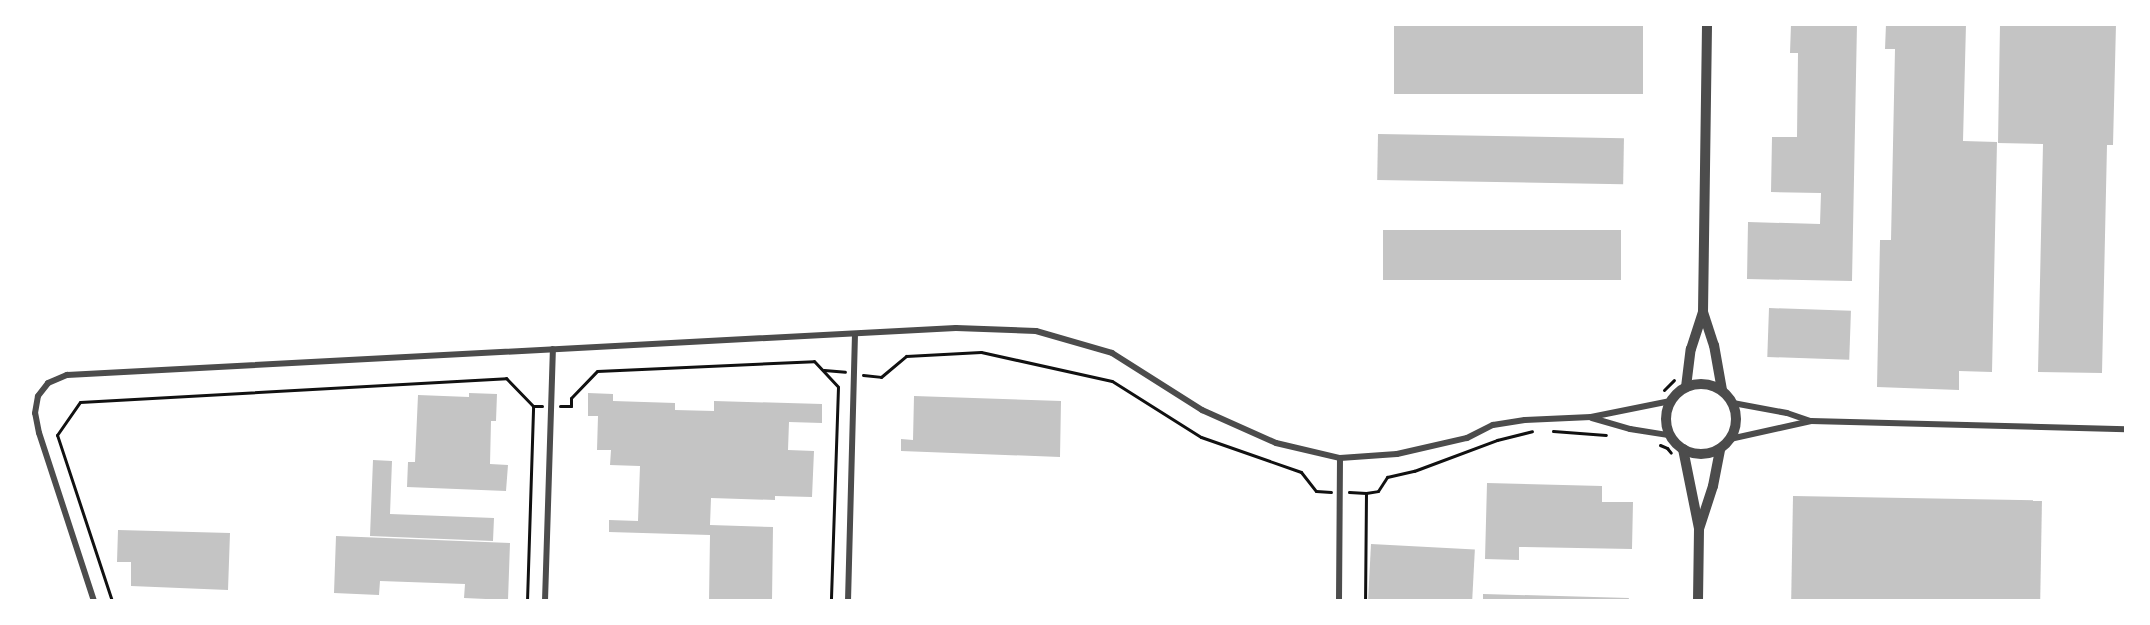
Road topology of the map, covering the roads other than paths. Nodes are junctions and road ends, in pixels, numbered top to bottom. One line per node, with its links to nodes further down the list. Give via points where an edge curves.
1 (1707, 24): 2 (street)
2 (1703, 312): 5 (street, via 1691,349); 6 (street)
3 (855, 334): 4 (street); 16 (street, via 956,328 1036,331 1112,354 1202,410 1276,443); 20 (street)
4 (553, 349): 18 (street, via 67,375 48,383 38,396 39,433); 19 (street)
5 (1686, 387): 6 (street, via 1698,383); 7 (street)
6 (1722, 390): 8 (street)
7 (1670, 401): 9 (street); 12 (street, via 1666,424)
8 (1733, 403): 10 (street); 13 (street, via 1737,422)
9 (1591, 417): 12 (street); 16 (street, via 1493,425 1467,438 1397,454)
10 (1811, 422): 11 (street); 13 (street)
11 (2126, 429)
12 (1669, 435): 14 (street)
13 (1730, 439): 15 (street)
14 (1683, 449): 15 (street, via 1702,454); 17 (street)
15 (1720, 449): 17 (street)
16 (1340, 458): 21 (street)
17 (1699, 529): 22 (street)
18 (94, 601)
19 (545, 601)
20 (848, 601)
21 (1339, 601)
22 (1698, 601)

